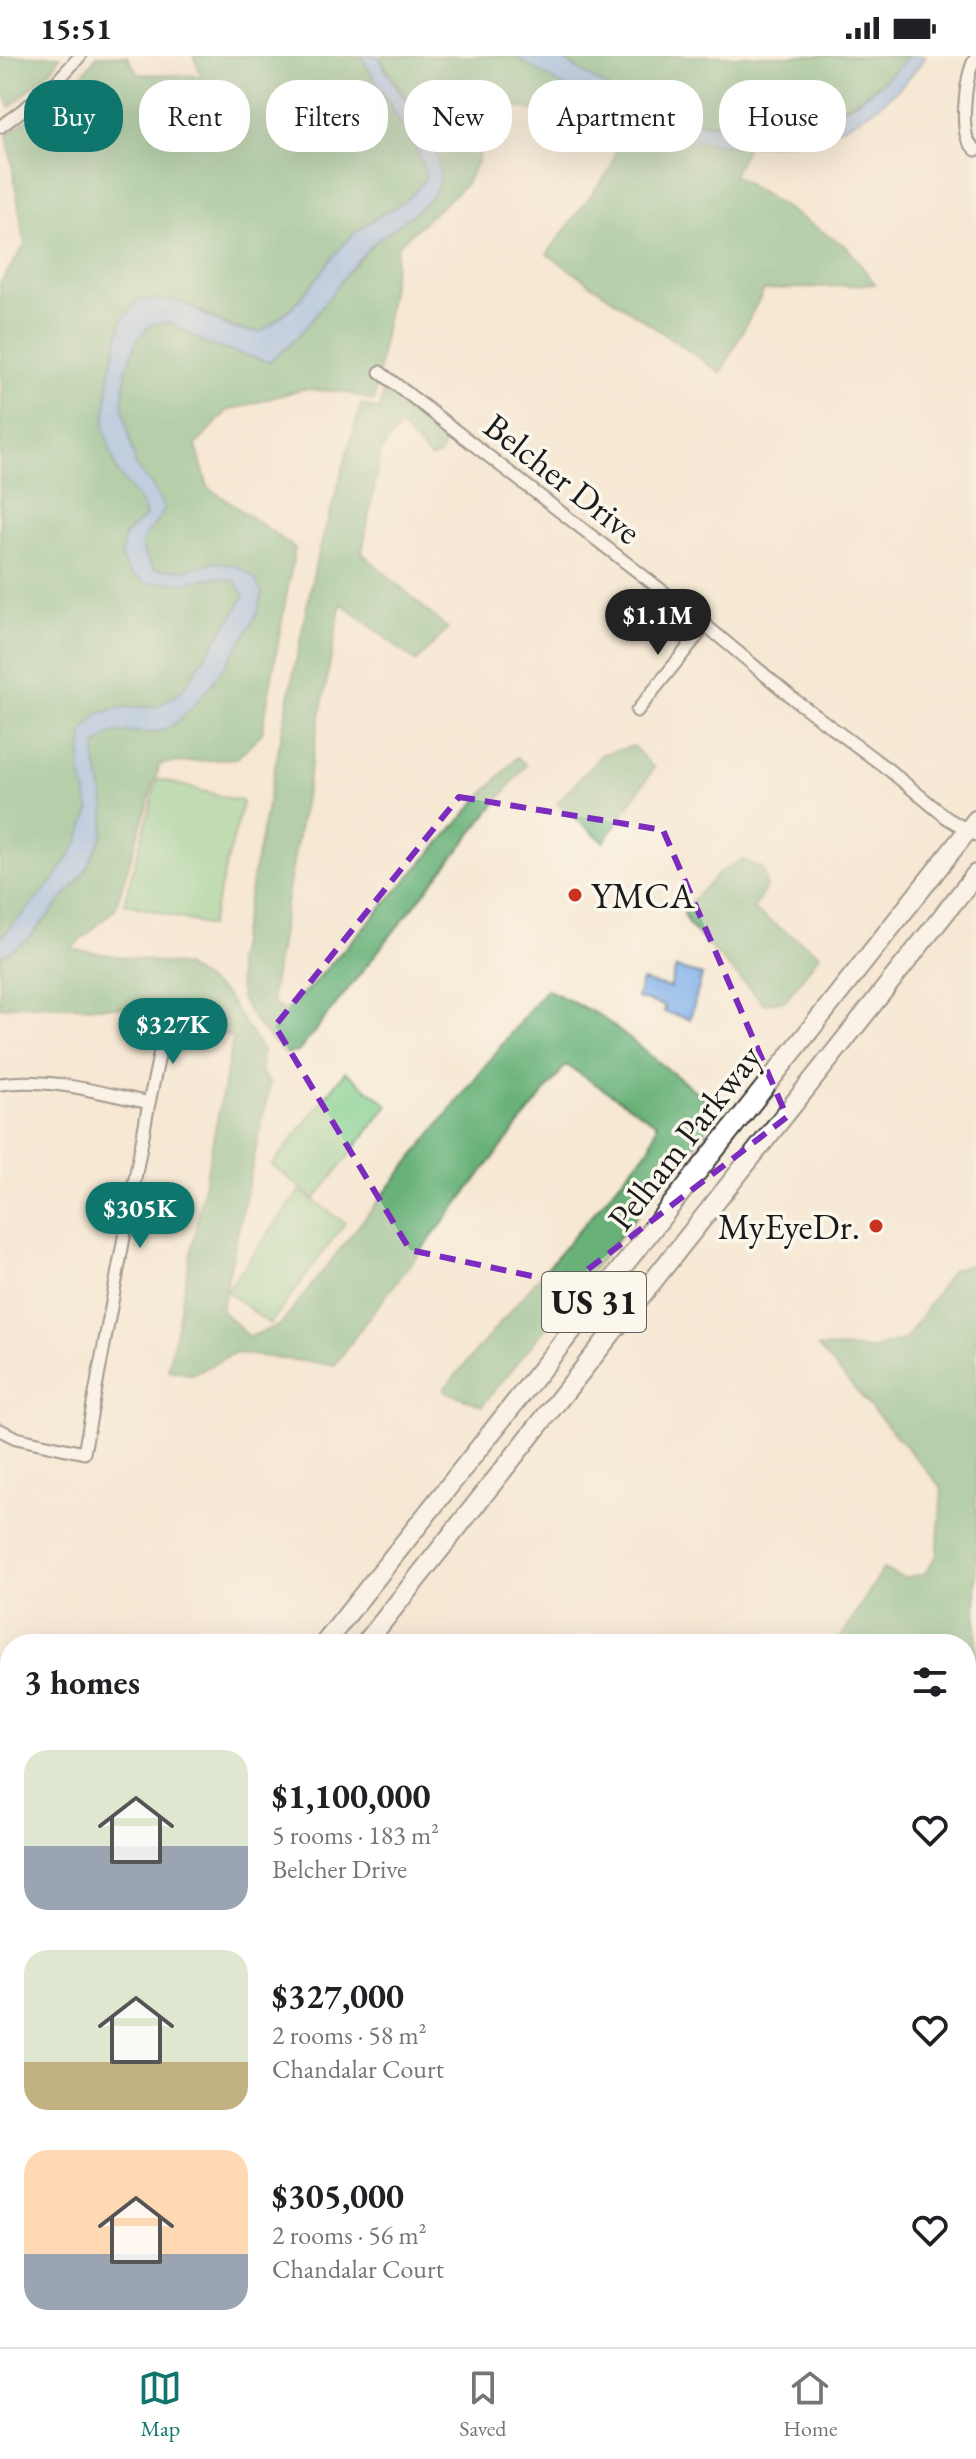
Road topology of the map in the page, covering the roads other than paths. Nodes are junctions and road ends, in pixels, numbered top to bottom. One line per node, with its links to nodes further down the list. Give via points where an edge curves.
1 (80, 56): 3 (street, via 49,90)
2 (976, 57): 4 (street, via 969,74 965,125)
3 (0, 127)
4 (976, 150)
5 (380, 372): 6 (street, Belcher Drive)
6 (706, 625): 7 (street); 8 (street, Belcher Drive, via 939,811)
7 (637, 711)
8 (974, 828): 10 (main road, Pelham Parkway / US 31)
9 (976, 874): 11 (main road, Pelham Parkway / US 31)
10 (924, 886): 11 (main road); 15 (main road, Pelham Parkway / US 31)
11 (949, 909): 16 (main road, Pelham Parkway / US 31)
12 (166, 1023): 14 (street)
13 (0, 1084): 14 (street, via 47,1084)
14 (149, 1103): 17 (street, via 84,1453)
15 (746, 1110): 16 (main road); 18 (main road, Pelham Parkway / US 31)
16 (779, 1123): 19 (main road, Pelham Parkway / US 31)
17 (0, 1430)
18 (486, 1440): 19 (main road); 20 (main road, Pelham Parkway / US 31)
19 (512, 1459): 21 (main road, Pelham Parkway / US 31)
20 (366, 1592): 21 (main road); 22 (main road, Pelham Parkway / US 31)
21 (391, 1612): 23 (main road, Pelham Parkway / US 31)
22 (332, 1634)
23 (373, 1634)

